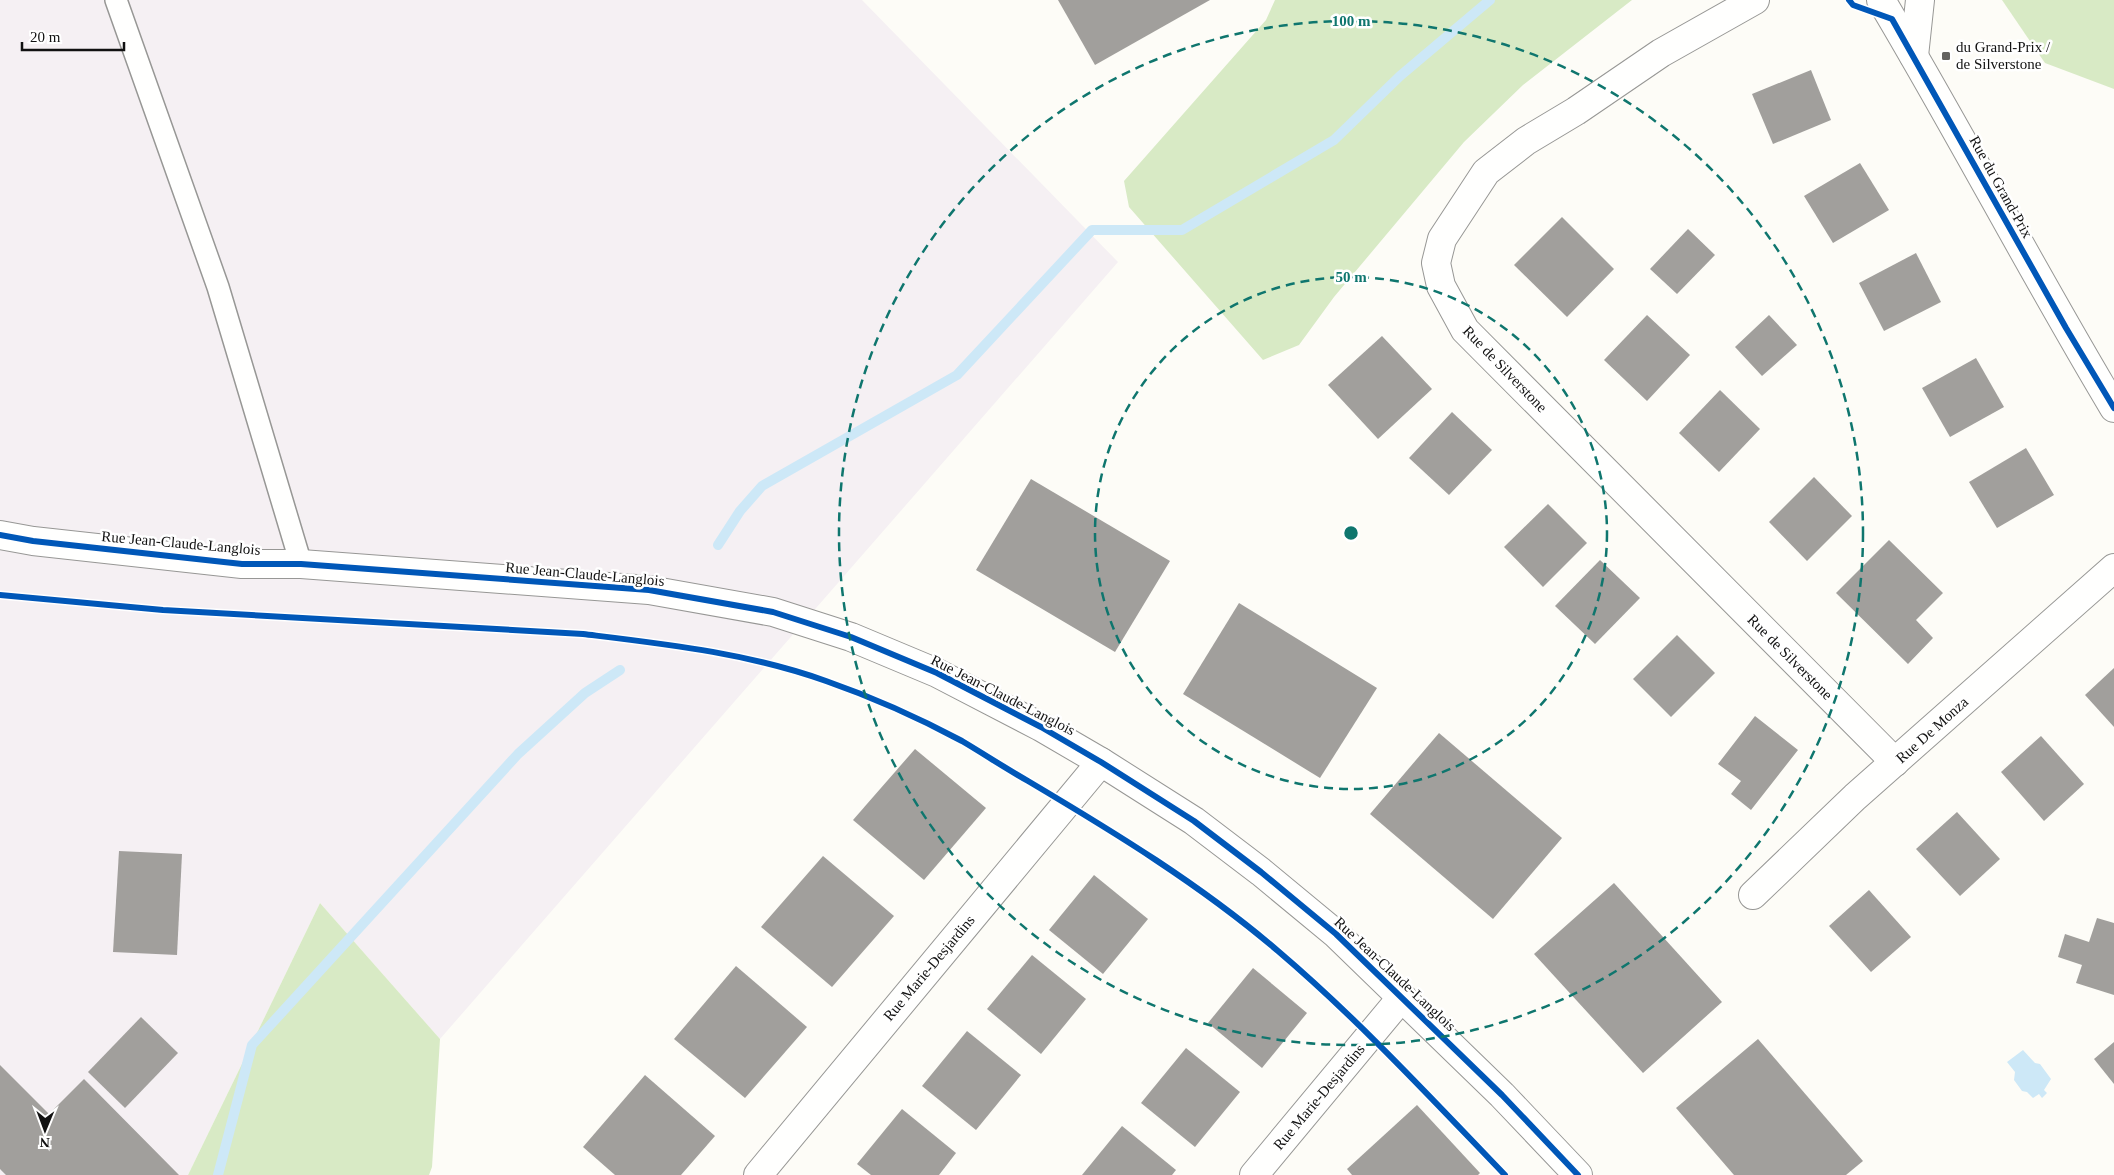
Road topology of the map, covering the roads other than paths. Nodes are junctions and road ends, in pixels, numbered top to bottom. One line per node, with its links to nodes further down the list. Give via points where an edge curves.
1 (116, 0): 8 (lane, via 218,287)
2 (1755, 0): 11 (street, Rue de Silverstone, via 1661,53 1526,141 1486,172 1442,239 1436,262 1441,286 1465,330)
3 (1881, 0): 5 (street, Rue du Grand-Prix)
4 (1920, 0): 5 (street)
5 (1914, 56): 6 (street, Rue du Grand-Prix, via 2061,320)
6 (2114, 408)
7 (0, 535): 8 (street, Rue Jean-Claude-Langlois, via 242,564)
8 (301, 564): 10 (street, Rue Jean-Claude-Langlois, via 649,590 773,612 851,637 937,673)
9 (2114, 568): 11 (street, Rue De Monza)
10 (1101, 762): 13 (street, Rue Jean-Claude-Langlois, via 1194,821 1261,872 1336,934); 14 (street, Rue Marie-Desjardins)
11 (1895, 762): 12 (street, Rue De Monza)
12 (1753, 895)
13 (1402, 997): 15 (street, Rue Marie-Desjardins); 16 (street, Rue Jean-Claude-Langlois)
14 (758, 1175)
15 (1254, 1175)
16 (1578, 1175)

